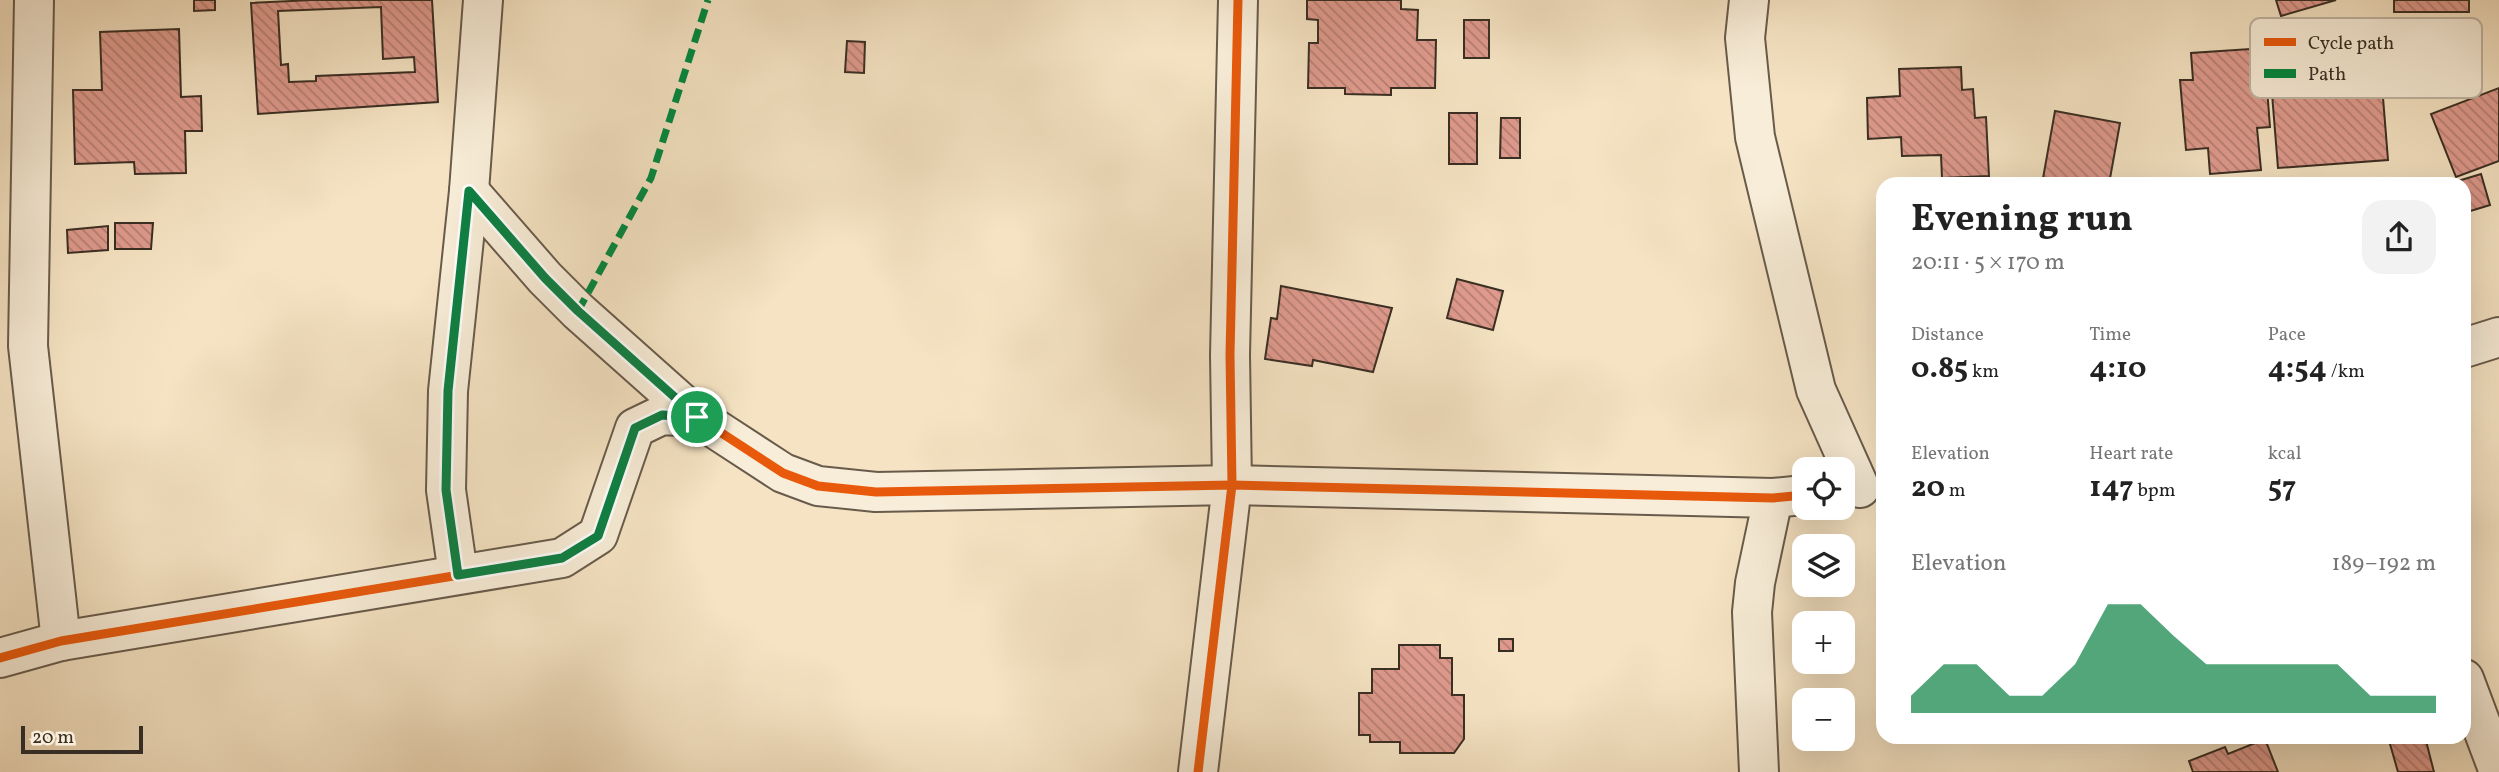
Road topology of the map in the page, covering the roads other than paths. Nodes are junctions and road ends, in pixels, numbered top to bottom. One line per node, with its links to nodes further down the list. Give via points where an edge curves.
1 (34, 0): 13 (street, via 28,346)
2 (483, 0): 5 (street)
3 (1238, 0): 9 (street, via 1230,355)
4 (1749, 0): 10 (street, via 1745,38 1755,137 1816,390)
5 (469, 191): 8 (street, via 578,311); 12 (street, via 447,404 446,490)
6 (2499, 337): 7 (street)
7 (2471, 346)
8 (697, 417): 9 (street, via 783,473 818,486 876,492); 12 (street, via 662,415 635,428 598,536 562,558)
9 (1232, 485): 11 (street); 16 (street)
10 (1862, 488)
11 (1789, 497): 17 (street, via 1755,583 1752,611)
12 (458, 575): 13 (street)
13 (61, 641): 14 (street)
14 (0, 658)
15 (2471, 698): 18 (street)
16 (1198, 772)
17 (1759, 772)
18 (2499, 772)

